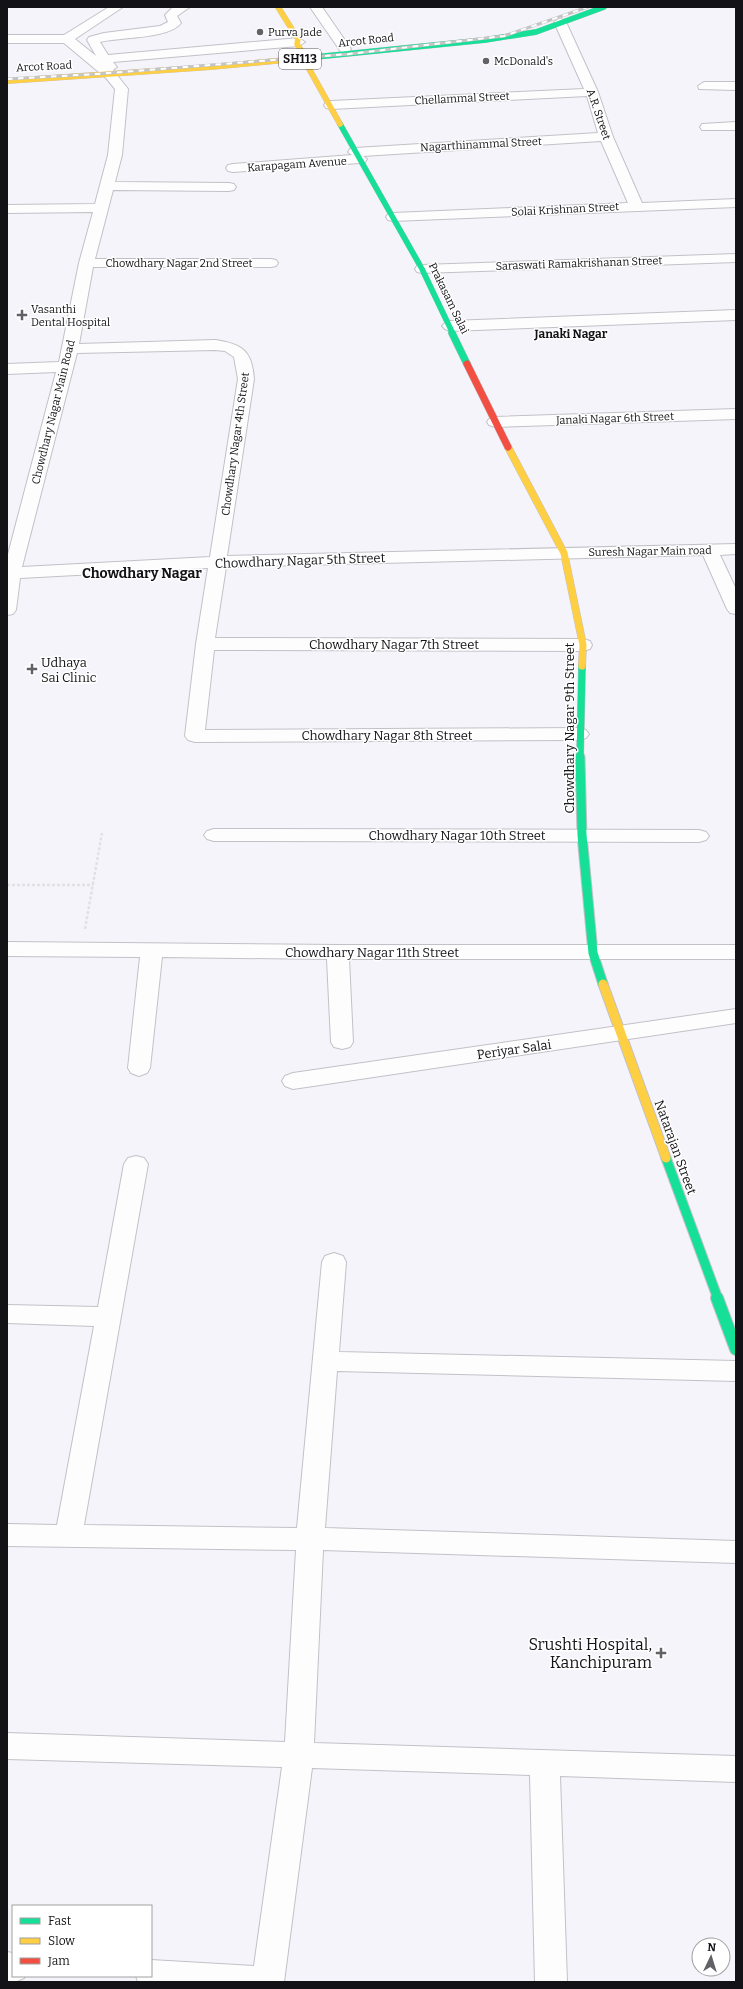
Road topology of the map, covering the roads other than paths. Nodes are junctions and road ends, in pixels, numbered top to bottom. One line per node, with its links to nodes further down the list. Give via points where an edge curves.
1 (117, 7): 9 (street)
2 (184, 7): 13 (street, via 171,15 175,23 163,29 95,39 94,42)
3 (278, 7): 12 (street, Prakasam Salai)
4 (316, 7): 11 (street)
5 (604, 7): 6 (street, Arcot Road / SH113)
6 (560, 22): 10 (street, Arcot Road / SH113, via 536,32); 18 (street, A.R. Street)
7 (521, 25): 10 (street, Arcot Road / SH113)
8 (7, 39): 9 (street)
9 (67, 39): 13 (street)
10 (466, 39): 11 (street, Arcot Road / SH113); 12 (street, Arcot Road / SH113)
11 (345, 49): 12 (street, Arcot Road / SH113)
12 (301, 51): 13 (street); 13 (street, Arcot Road / SH113); 19 (street, Prakasam Salai)
13 (107, 67): 14 (street, Arcot Road / SH113); 15 (street, Arcot Road / SH113); 25 (street, Chowdhary Nagar Main Road, via 122,88 115,155)
14 (7, 74)
15 (7, 80)
16 (704, 86): 17 (street)
17 (736, 86)
18 (592, 92): 19 (street, Chellammal Street); 22 (street, A.R. Street)
19 (331, 105): 23 (street, Prakasam Salai)
20 (736, 126): 21 (street)
21 (707, 127)
22 (606, 137): 23 (street, Nagarthinammal Street); 28 (street, A.R. Street)
23 (358, 155): 24 (street, Karapagam Avenue); 31 (street, Prakasam Salai)
24 (233, 168)
25 (107, 186): 26 (street); 29 (street, Chowdhary Nagar Main Road)
26 (228, 187)
27 (736, 203): 28 (street, Solai Krishnan Street)
28 (636, 206): 31 (street, Solai Krishnan Street)
29 (100, 208): 30 (street); 33 (street, Chowdhary Nagar Main Road)
30 (7, 209)
31 (393, 217): 35 (street, Prakasam Salai)
32 (736, 258): 35 (street, Saraswati Ramakrishanan Street)
33 (86, 263): 34 (street, Chowdhary Nagar 2nd Street); 38 (street, Chowdhary Nagar Main Road)
34 (271, 263)
35 (422, 269): 37 (street, Prakasam Salai)
36 (736, 315): 37 (street)
37 (450, 326): 42 (street, Prakasam Salai)
38 (70, 349): 39 (street, Chowdhary Nagar Main Road); 46 (street, Chowdhary Nagar 4th Street, via 215,345 236,350 242,357 246,379)
39 (64, 367): 40 (street); 47 (street, Chowdhary Nagar Main Road)
40 (7, 369)
41 (736, 414): 42 (street, Janaki Nagar 6th Street)
42 (495, 422): 45 (street, Prakasam Salai)
43 (736, 549): 44 (street, Suresh Nagar Main road)
44 (709, 550): 45 (street, Suresh Nagar Main road); 49 (street)
45 (564, 553): 46 (street, Chowdhary Nagar 5th Street); 51 (street, Chowdhary Nagar 9th Street)
46 (219, 562): 47 (street, Chowdhary Nagar 5th Street); 50 (street, Chowdhary Nagar 4th Street)
47 (12, 573): 48 (street, Chowdhary Nagar Main Road)
48 (8, 601)
49 (736, 609)
50 (205, 644): 51 (street, Chowdhary Nagar 7th Street); 53 (street, Chowdhary Nagar 4th Street)
51 (583, 645): 52 (street, Chowdhary Nagar 9th Street)
52 (579, 734): 53 (street, Chowdhary Nagar 8th Street); 54 (street, Chowdhary Nagar 9th Street)
53 (195, 736)
54 (582, 834): 55 (street, Chowdhary Nagar 10th Street); 56 (street, Chowdhary Nagar 10th Street); 61 (street, Chowdhary Nagar 9th Street)
55 (214, 835)
56 (699, 836)
57 (7, 948): 58 (street, Chowdhary Nagar 11th Street)
58 (152, 950): 59 (street, Chowdhary Nagar 11th Street); 65 (street)
59 (338, 952): 61 (street, Chowdhary Nagar 11th Street); 64 (street)
60 (736, 952): 61 (street, Chowdhary Nagar 11th Street)
61 (593, 953): 63 (street, Natarajan Street)
62 (736, 1016): 63 (street, Periyar Salai)
63 (620, 1033): 66 (street, Periyar Salai); 71 (street, Natarajan Street)
64 (342, 1042)
65 (139, 1068)
66 (293, 1081)
67 (136, 1164): 70 (street)
68 (334, 1262): 72 (street)
69 (7, 1314): 70 (street)
70 (109, 1317): 75 (street)
71 (736, 1349)
72 (326, 1361): 73 (street); 76 (street)
73 (736, 1371)
74 (7, 1535): 75 (street)
75 (69, 1535): 76 (street)
76 (310, 1539): 77 (street); 79 (street)
77 (736, 1552)
78 (7, 1746): 79 (street)
79 (300, 1755): 80 (street); 83 (street)
80 (544, 1763): 81 (street); 84 (street)
81 (736, 1769)
82 (152, 1975): 83 (street)
83 (268, 1982)
84 (551, 1982)

